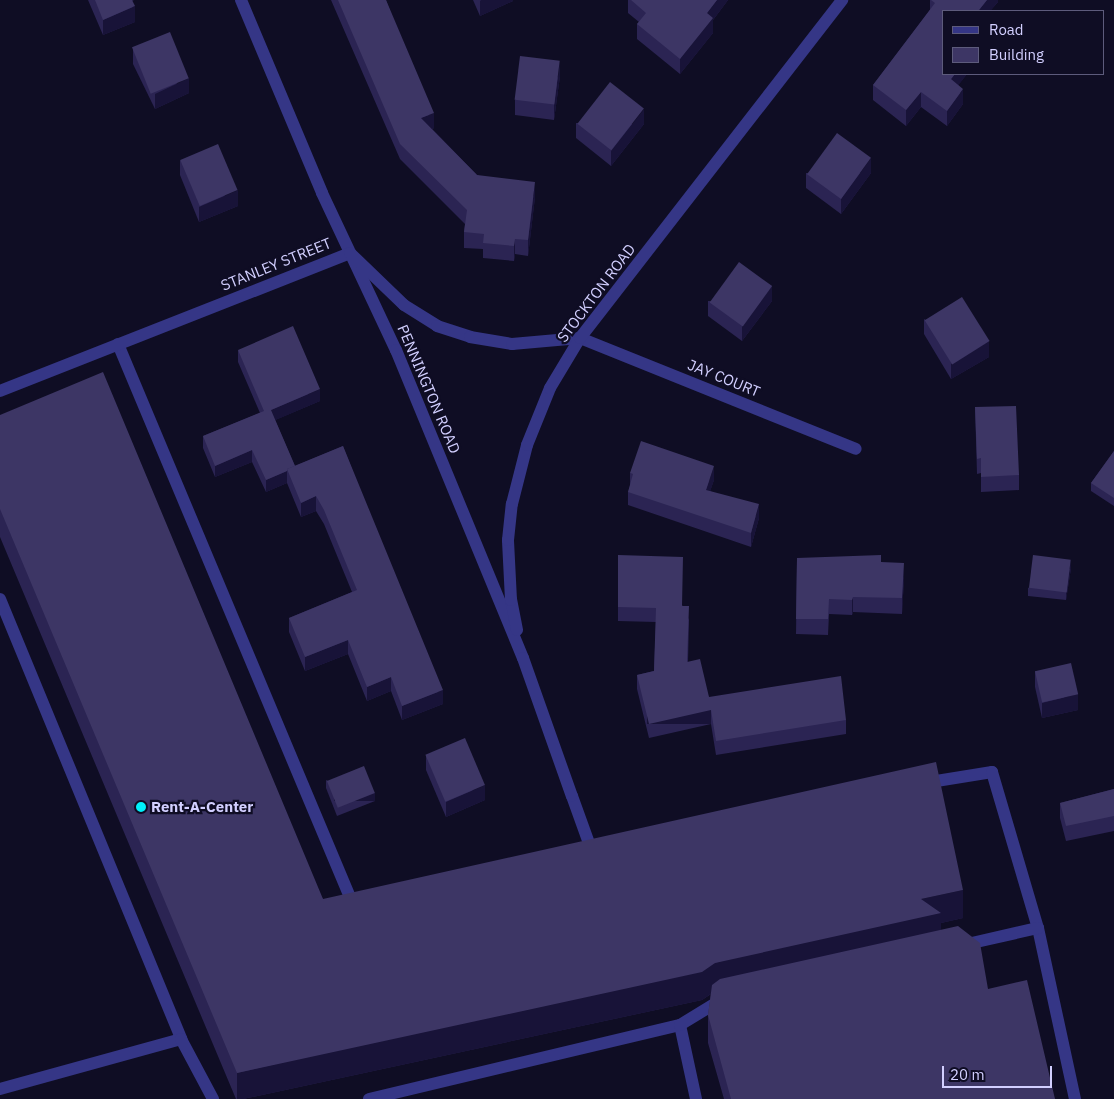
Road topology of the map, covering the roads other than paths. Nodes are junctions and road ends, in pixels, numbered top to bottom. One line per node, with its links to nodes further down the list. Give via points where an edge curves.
1 (241, 0): 3 (street, PENNINGTON ROAD)
2 (842, 0): 4 (street, STOCKTON ROAD)
3 (350, 252): 4 (street, STANLEY STREET, via 404,305 445,328 470,337 512,344); 5 (street, STANLEY STREET); 9 (street, PENNINGTON ROAD, via 396,350)
4 (580, 338): 7 (street, JAY COURT); 9 (street, STOCKTON ROAD, via 550,388 527,445 512,504 508,540 512,600)
5 (118, 344): 6 (street, STANLEY STREET); 12 (street, via 352,902)
6 (0, 390)
7 (856, 449)
8 (0, 599): 17 (street)
9 (523, 658): 11 (street, PENNINGTON ROAD, via 572,796 595,845)
10 (915, 784): 13 (street, via 992,772)
11 (572, 850)
12 (371, 898)
13 (1038, 928): 14 (street); 22 (street)
14 (950, 948)
15 (737, 995): 16 (street, via 717,1000)
16 (680, 1025): 20 (street); 21 (street)
17 (181, 1039): 18 (street); 19 (street)
18 (0, 1089)
19 (213, 1099)
20 (369, 1099)
21 (696, 1099)
22 (1076, 1099)

